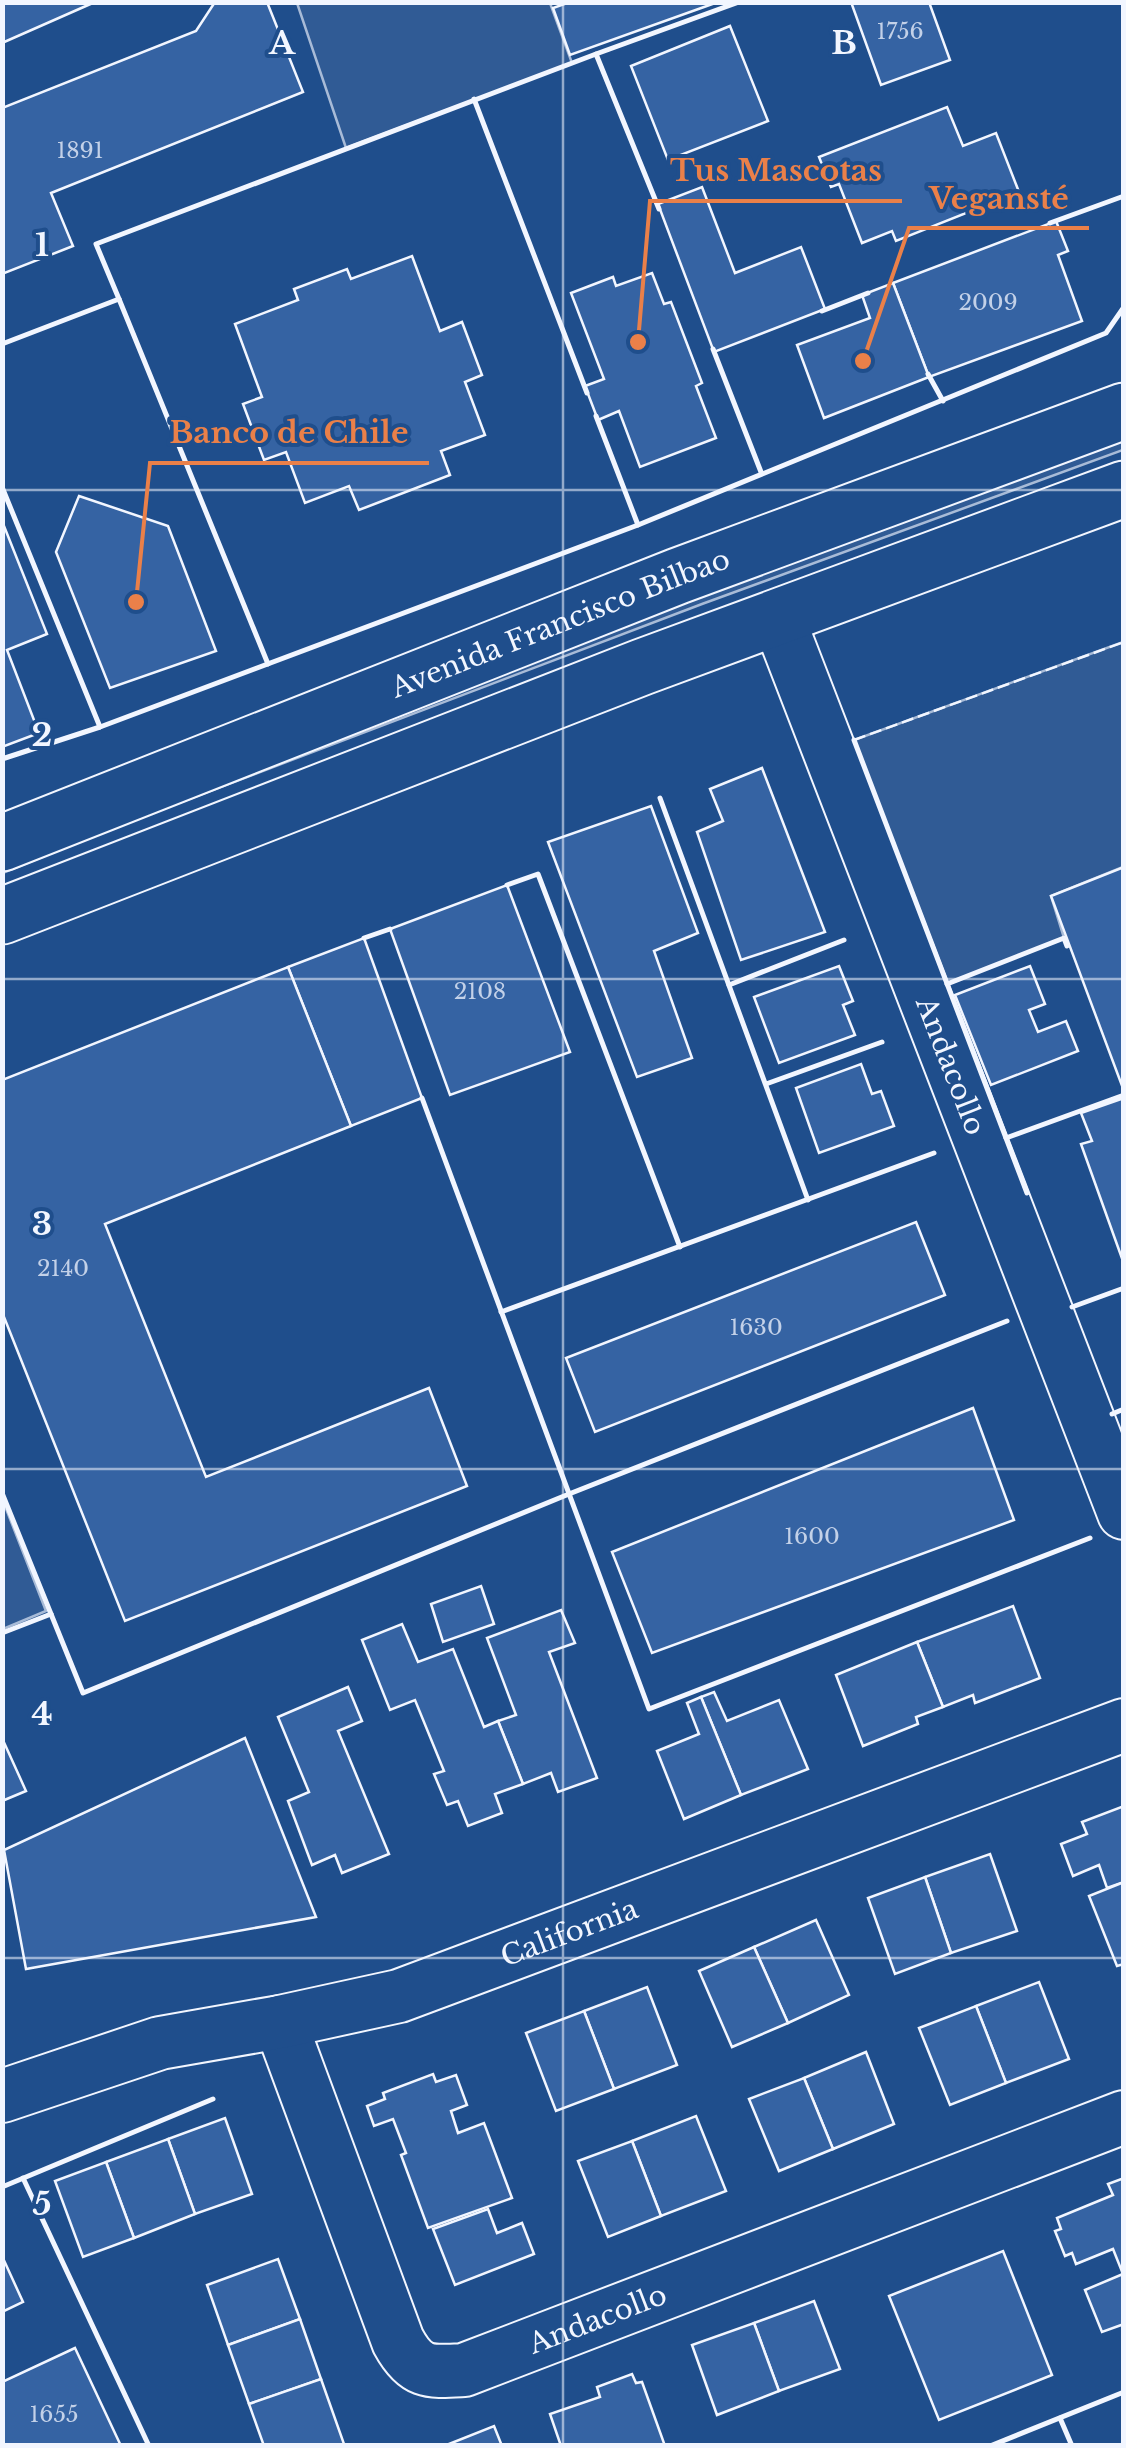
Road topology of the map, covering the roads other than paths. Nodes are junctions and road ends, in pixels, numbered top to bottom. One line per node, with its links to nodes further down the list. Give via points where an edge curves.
1 (1124, 411): 4 (main road, Avenida Francisco Bilbao, via 678,576)
2 (1124, 488): 3 (main road)
3 (778, 618): 5 (main road); 6 (street, Andacollo)
4 (2, 844)
5 (2, 916)
6 (1124, 1513)
7 (1124, 1725): 8 (street, California, via 400,1996)
8 (280, 2022): 9 (street, California, via 160,2043); 10 (street, Andacollo, via 398,2341 410,2362 432,2372 464,2370)
9 (2, 2096)
10 (1124, 2116)

